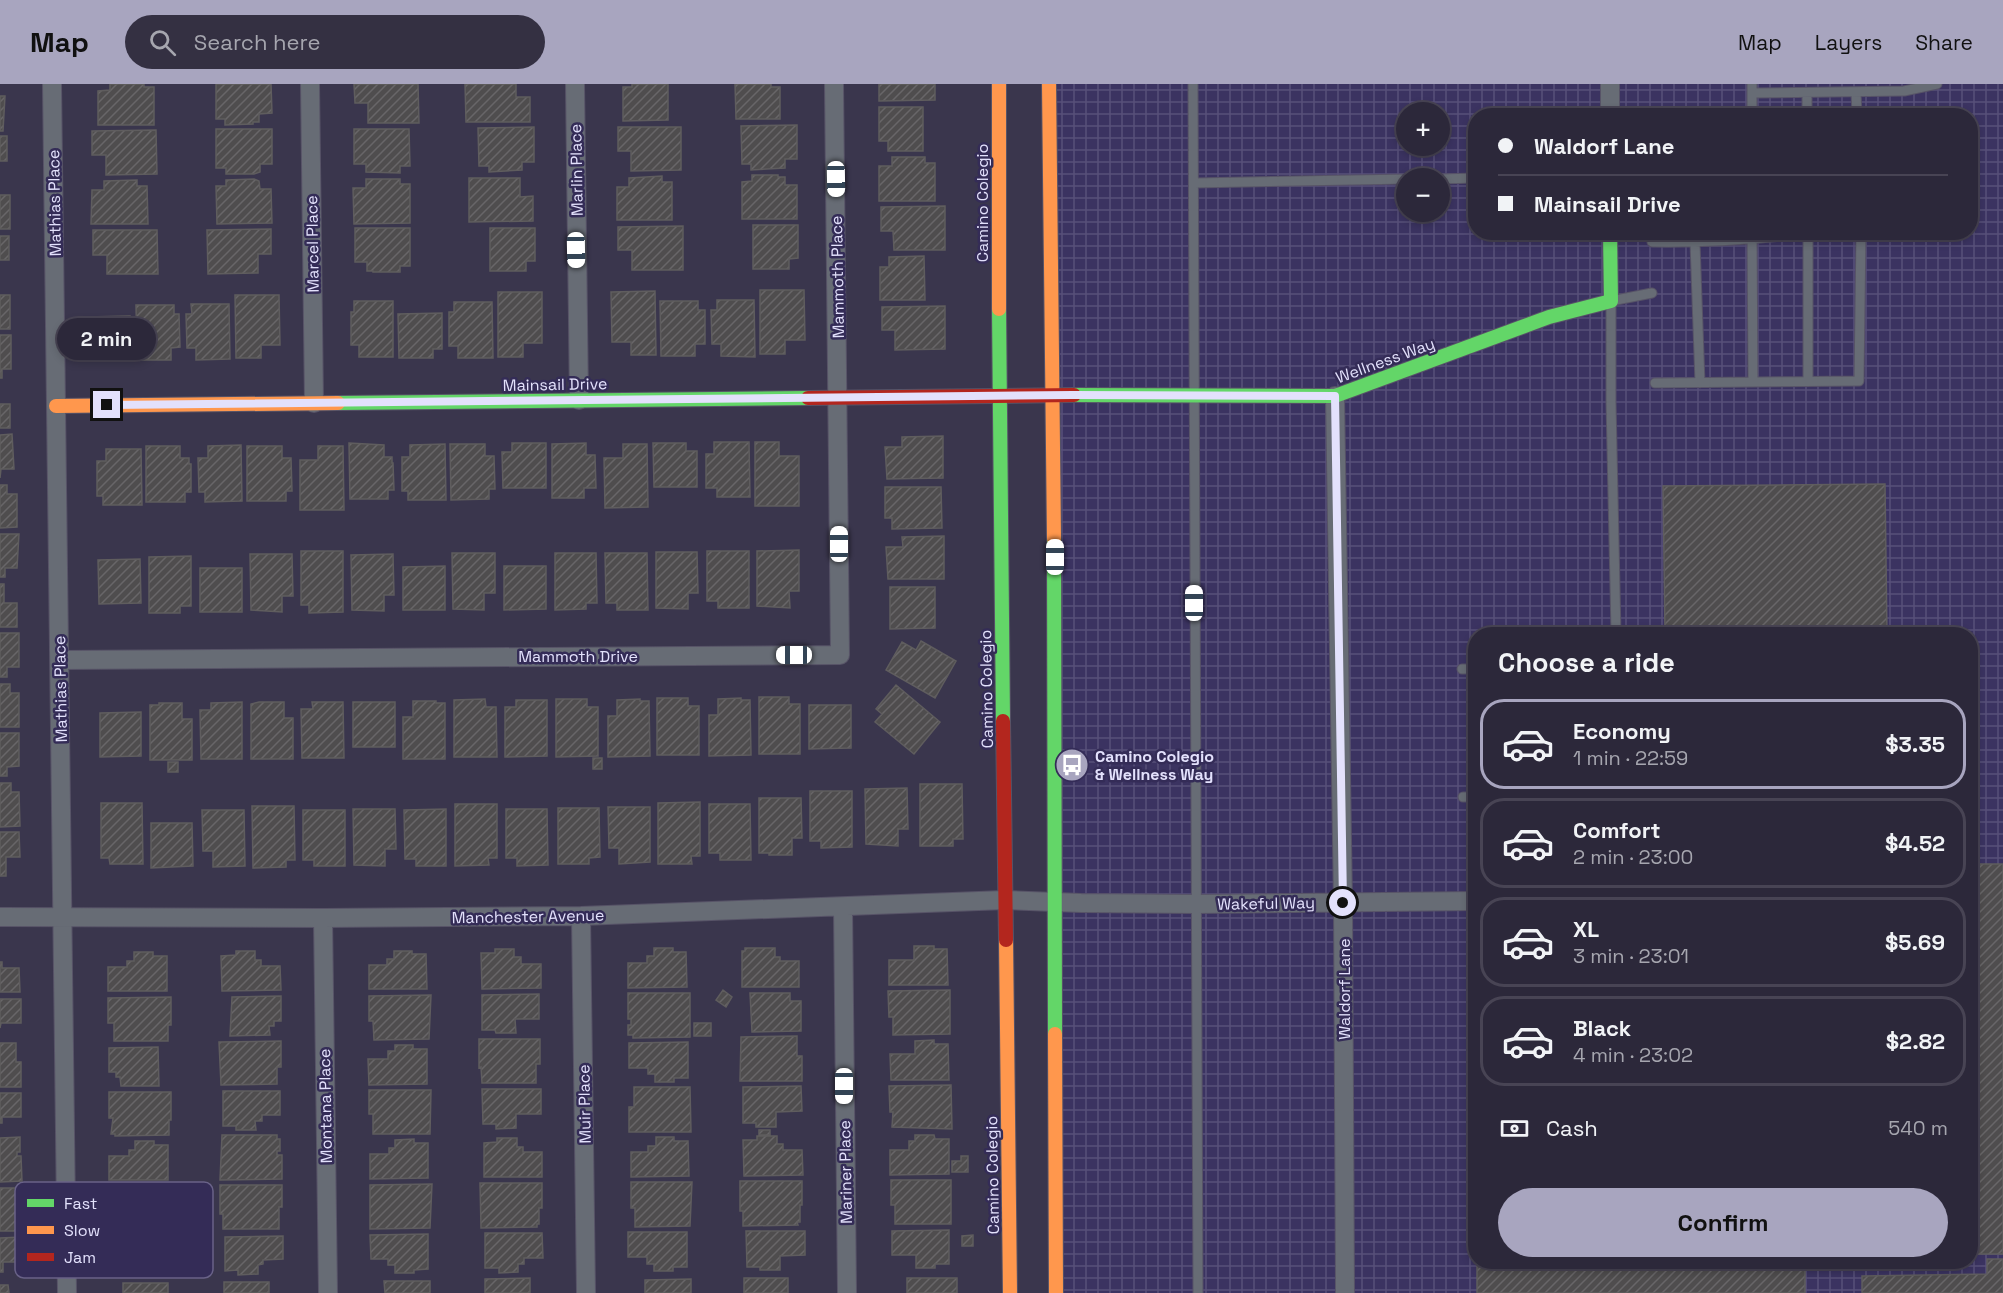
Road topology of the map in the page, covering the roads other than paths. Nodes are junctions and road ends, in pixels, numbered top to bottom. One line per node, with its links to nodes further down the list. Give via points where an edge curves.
1 (52, 84): 41 (street, Mathias Place)
2 (310, 84): 40 (street, Marcel Place)
3 (574, 84): 39 (street, Marlin Place)
4 (834, 84): 38 (street, Mammoth Place)
5 (999, 84): 35 (street, Camino Colegio)
6 (1049, 84): 36 (street)
7 (1193, 84): 20 (lane)
8 (1610, 84): 13 (street)
9 (1937, 84): 11 (lane, via 1904,91)
10 (1752, 89): 12 (lane); 14 (lane)
11 (1856, 92): 12 (lane); 16 (lane)
12 (1807, 93): 15 (lane)
13 (1610, 108)
14 (1752, 108)
15 (1807, 108)
16 (1857, 108)
17 (1468, 178): 19 (lane)
18 (1396, 179): 20 (lane)
19 (1450, 179)
20 (1194, 183): 34 (lane)
21 (1610, 240): 29 (street)
22 (1719, 240): 27 (lane)
23 (1752, 240): 32 (lane)
24 (1811, 240): 30 (lane)
25 (1861, 240): 30 (lane, via 1859,381)
26 (1653, 242): 27 (lane)
27 (1695, 243): 31 (lane)
28 (1653, 293): 29 (lane)
29 (1611, 302): 37 (street, Wellness Way, via 1549,317); 42 (lane)
30 (1808, 381): 32 (lane)
31 (1700, 382): 32 (lane); 33 (lane)
32 (1753, 382)
33 (1655, 383)
34 (1193, 395): 36 (street, Wellness Way); 37 (street, Wellness Way); 52 (lane)
35 (999, 396): 36 (street, Mainsail Drive); 38 (street, Mainsail Drive); 48 (street, Camino Colegio)
36 (1054, 396): 49 (street)
37 (1335, 396): 51 (street, Waldorf Lane)
38 (838, 398): 39 (street, Mainsail Drive); 43 (street, Mammoth Drive, via 840,655)
39 (579, 400): 40 (street, Mainsail Drive)
40 (314, 403): 41 (street, Mainsail Drive)
41 (56, 406): 43 (street, Mathias Place)
42 (1616, 627)
43 (60, 660): 54 (street, Mathias Place)
44 (1462, 669): 45 (lane)
45 (1468, 669)
46 (1463, 797): 47 (lane)
47 (1468, 797)
48 (1005, 900): 49 (street, Manchester Avenue); 53 (street, Manchester Avenue); 64 (street, Camino Colegio)
49 (1056, 901): 52 (street, Wakeful Way); 65 (street)
50 (1468, 901): 51 (street, Wakeful Way)
51 (1343, 903): 52 (street, Wakeful Way); 67 (street, Waldorf Lane)
52 (1195, 904): 66 (lane)
53 (843, 907): 55 (street, Manchester Avenue); 63 (street, Mariner Place)
54 (63, 916): 56 (street, Manchester Avenue); 57 (street, Manchester Avenue); 58 (street, Mathias Place)
55 (581, 916): 57 (street, Manchester Avenue); 62 (street, Muir Place)
56 (0, 917)
57 (323, 918): 61 (street, Montana Place)
58 (67, 1182)
59 (68, 1278): 60 (street, Mathias Place)
60 (68, 1293)
61 (328, 1293)
62 (586, 1293)
63 (847, 1293)
64 (1010, 1293)
65 (1056, 1293)
66 (1198, 1293)
67 (1346, 1293)

